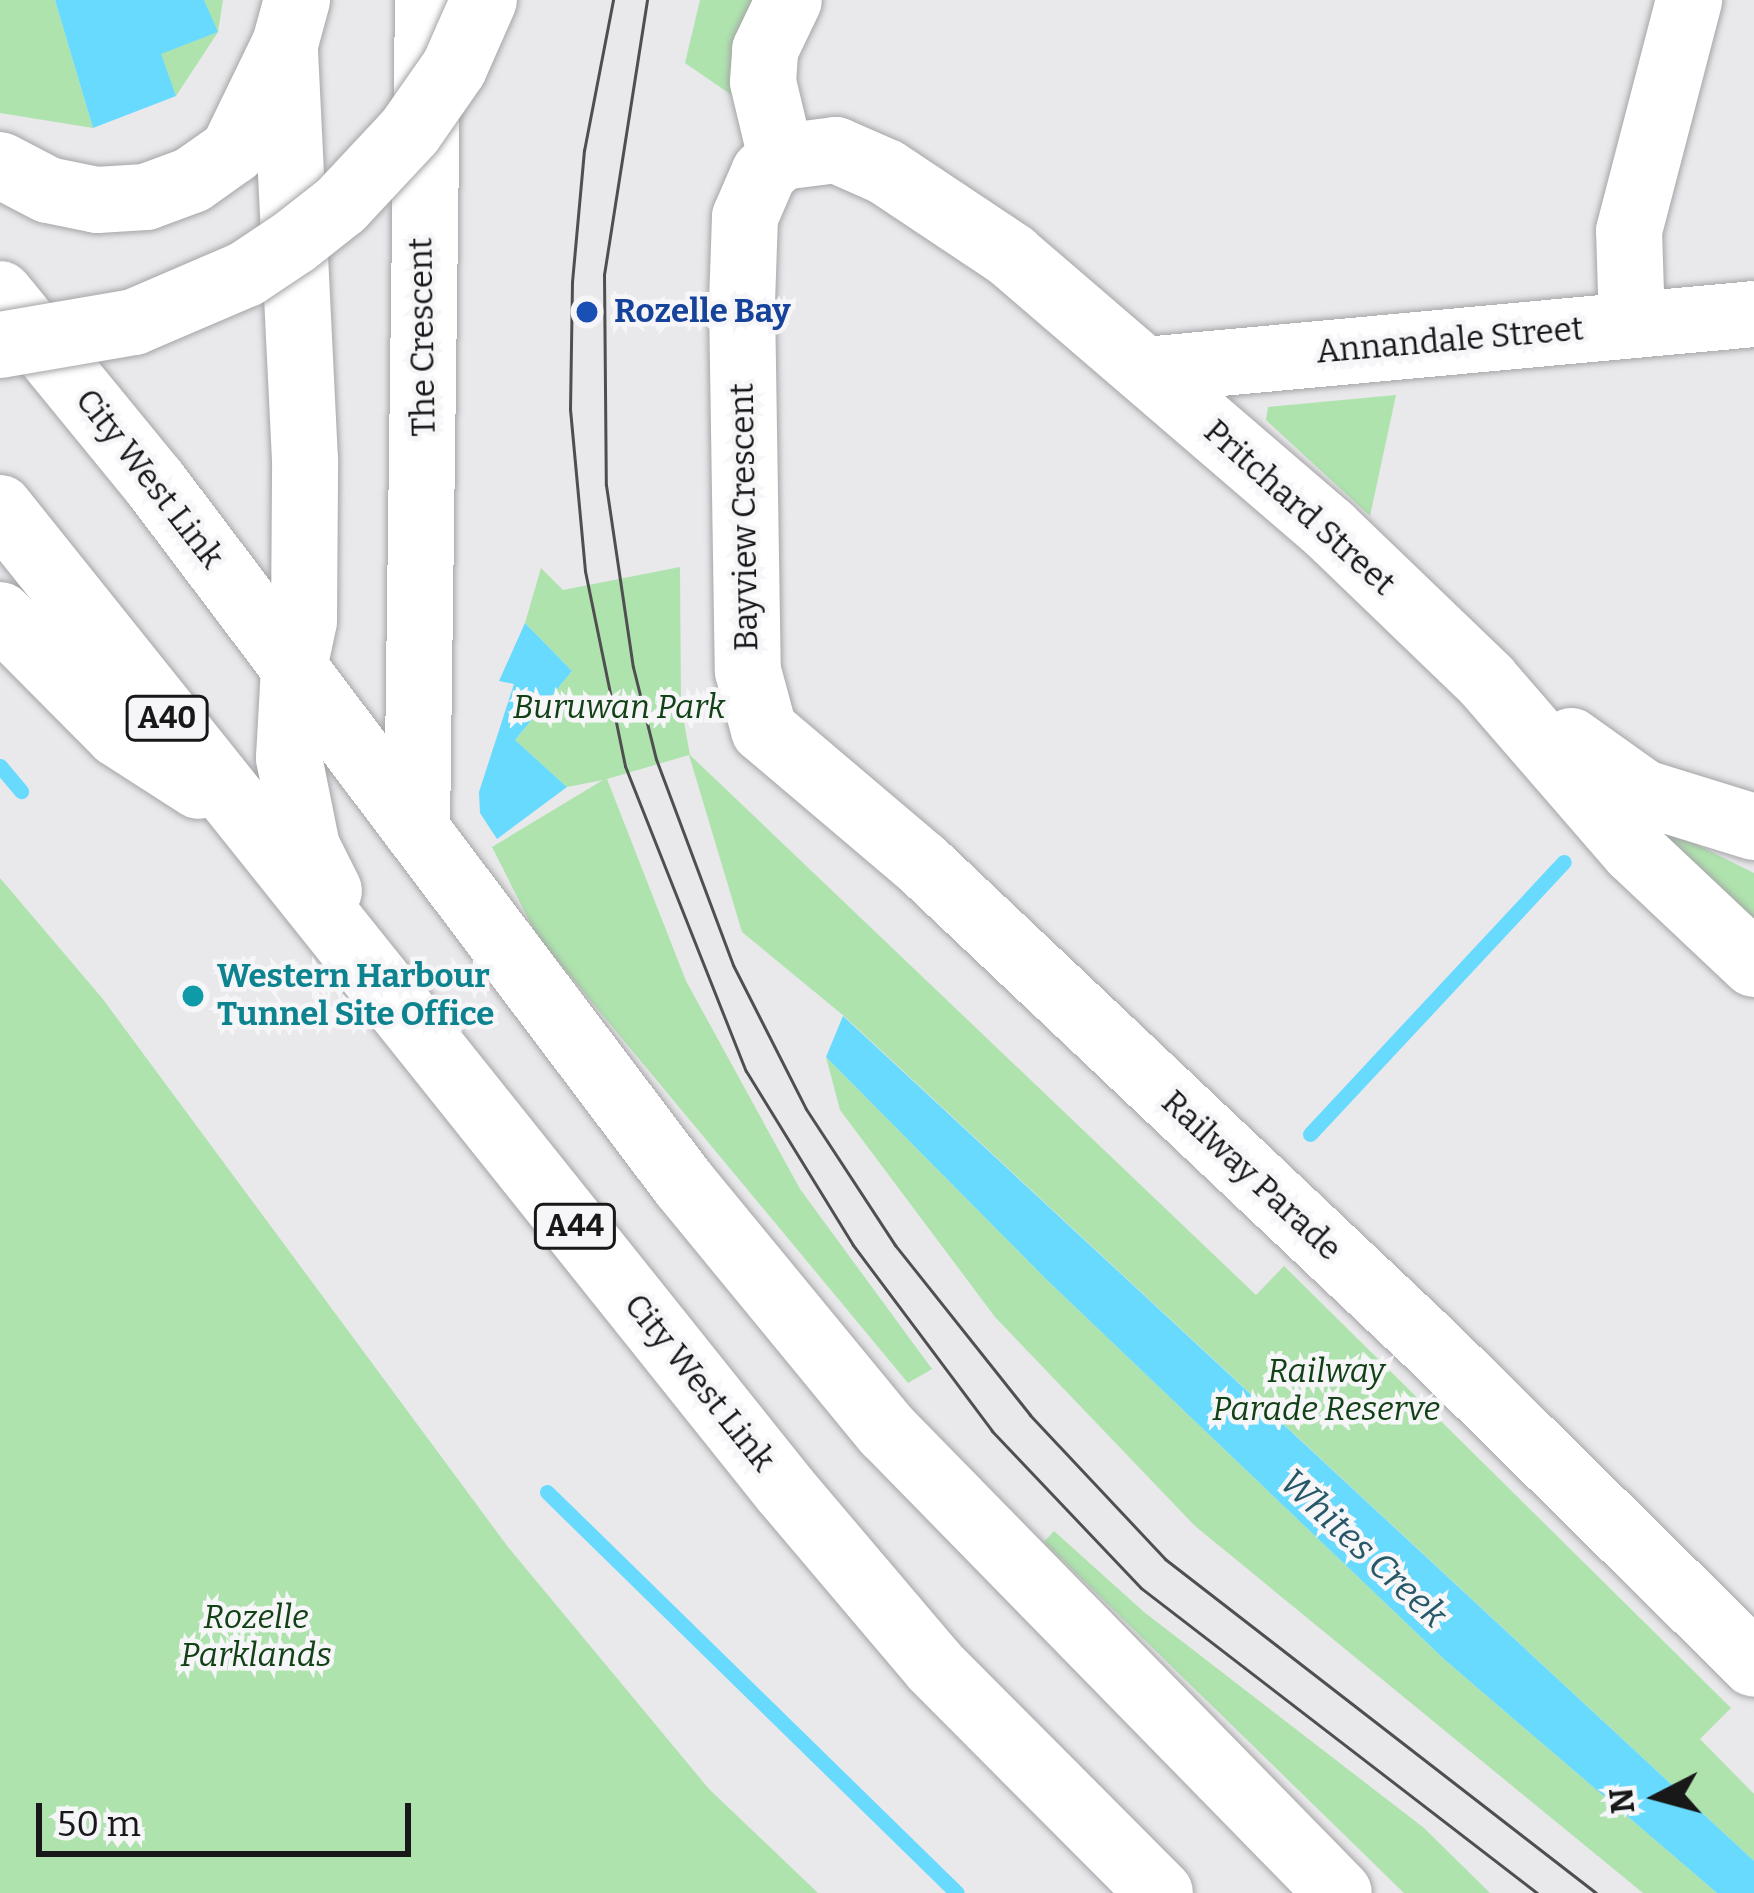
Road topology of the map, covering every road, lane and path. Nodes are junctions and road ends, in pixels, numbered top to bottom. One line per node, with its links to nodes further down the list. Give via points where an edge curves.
1 (428, 0): 20 (main road, The Crescent)
2 (484, 0): 11 (main road, bridge, via 454,68 410,131 294,242 245,274 134,322)
3 (789, 0): 6 (main road, via 765,50 763,82)
4 (1690, 0): 10 (main road, via 1629,231)
5 (291, 22): 7 (main road, via 232,151 192,180 146,197 97,200 48,190); 15 (main road)
6 (781, 157): 12 (main road, Pritchard Street, via 836,150 886,172 1012,256); 17 (main road, Bayview Crescent, via 751,195 745,218)
7 (0, 165)
8 (0, 294): 15 (main road, City West Link)
9 (1754, 314): 10 (main road, Annandale Street)
10 (1632, 325): 12 (main road, Annandale Street)
11 (0, 345)
12 (1145, 370): 16 (main road, Pritchard Street, via 1329,529)
13 (0, 508): 18 (main road, City West Link / A40)
14 (0, 615): 18 (main road, via 118,734)
15 (299, 645): 20 (main road, City West Link); 21 (main road, via 289,758 307,847)
16 (1486, 680): 19 (main road, via 1643,793); 22 (main road, Pritchard Street, via 1634,851)
17 (749, 693): 23 (main road, Railway Parade, via 781,747 972,912)
18 (243, 813): 21 (main road, City West Link / A44)
19 (1754, 827)
20 (417, 830): 25 (main road, City West Link, via 683,1183 887,1431)
21 (364, 962): 24 (main road, City West Link / A44, via 934,1666)
22 (1754, 964)
23 (1754, 1664)
24 (1160, 1893)
25 (1340, 1893)

